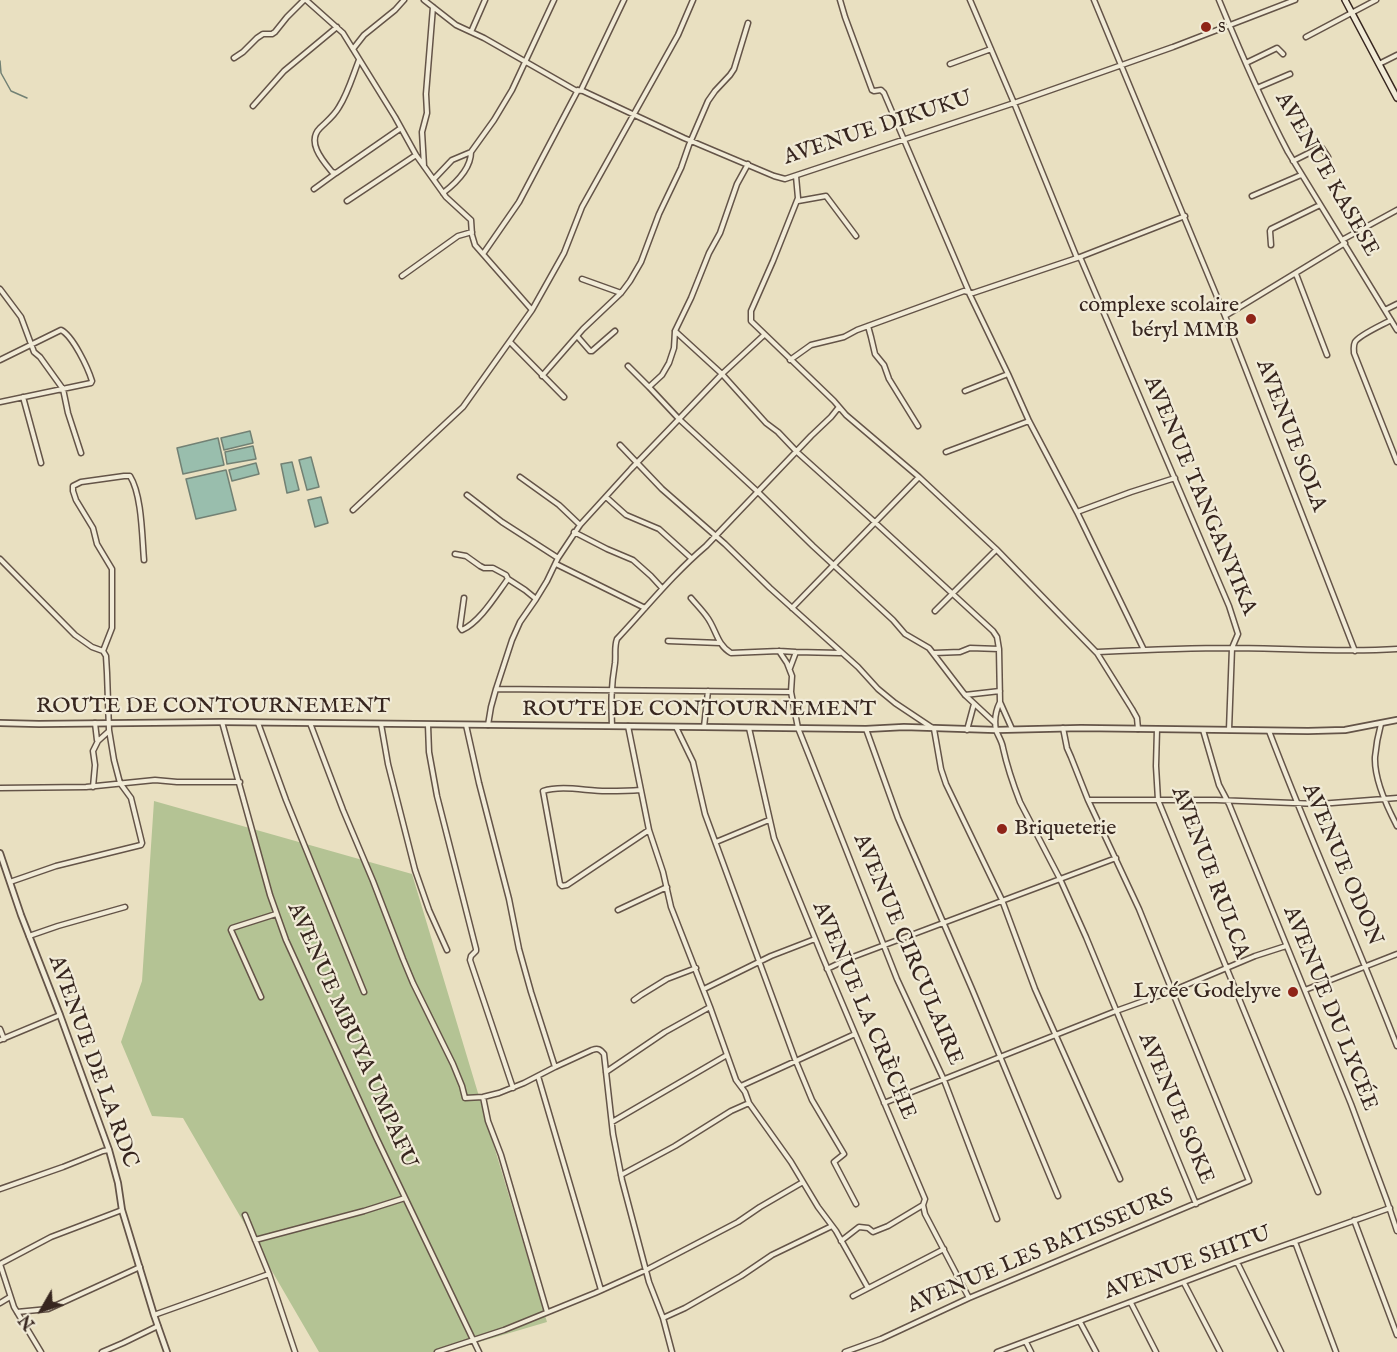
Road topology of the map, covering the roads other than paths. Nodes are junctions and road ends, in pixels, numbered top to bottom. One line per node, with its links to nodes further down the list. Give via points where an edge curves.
1 (305, 0): 19 (street); 26 (street, via 275,32 263,34)
2 (404, 0): 22 (street)
3 (424, 0): 15 (street, AVENUE DIKUKU)
4 (485, 0): 20 (street)
5 (554, 0): 28 (street)
6 (624, 0): 35 (street)
7 (693, 0): 39 (street)
8 (840, 0): 41 (street, via 872,90 884,93)
9 (970, 0): 23 (street, AVENUE TANGANYIKA)
10 (1094, 0): 31 (street, AVENUE SOLA)
11 (1219, 0): 18 (street, AVENUE KASESE)
12 (1296, 0): 18 (street, AVENUE DIKUKU)
13 (1345, 0): 16 (main road)
14 (1376, 0): 16 (street)
15 (433, 7): 20 (street, AVENUE DIKUKU); 48 (street, via 427,113 422,132)
16 (1351, 12): 21 (street); 32 (main road)
17 (748, 23): 42 (street, via 732,72 710,98)
18 (1229, 26): 29 (street, AVENUE KASESE); 31 (street, AVENUE DIKUKU)
19 (337, 27): 22 (street); 38 (street, via 284,70)
20 (471, 32): 28 (street, AVENUE DIKUKU)
21 (1306, 37)
22 (353, 49): 27 (street)
23 (991, 49): 30 (street); 37 (street, AVENUE TANGANYIKA)
24 (1283, 54): 29 (street, via 1277,48)
25 (1397, 55): 32 (street)
26 (234, 58)
27 (359, 59): 40 (street); 49 (street, via 339,107 315,137 319,156)
28 (525, 62): 35 (street, AVENUE DIKUKU); 43 (street, via 501,109)
29 (1246, 63): 34 (street, AVENUE KASESE)
30 (950, 64)
31 (1120, 64): 37 (street, AVENUE DIKUKU); 60 (street, AVENUE SOLA)
32 (1378, 64): 36 (main road)
33 (1290, 74): 34 (street)
34 (1257, 88): 46 (street, AVENUE KASESE)
35 (580, 90): 39 (street, AVENUE DIKUKU); 65 (street, via 519,202)
36 (1397, 98)
37 (1014, 103): 41 (street, AVENUE DIKUKU); 66 (street, AVENUE TANGANYIKA)
38 (253, 106)
39 (634, 115): 42 (street, AVENUE DIKUKU); 76 (street, via 582,207 564,253)
40 (401, 128): 44 (street); 49 (street)
41 (904, 139): 51 (street, AVENUE DIKUKU); 71 (street)
42 (691, 141): 47 (street, AVENUE DIKUKU); 72 (street, via 641,262)
43 (471, 152): 52 (street, via 452,160); 54 (street, via 467,168)
44 (416, 155): 48 (street); 56 (street)
45 (1328, 157): 46 (street, via 1319,148)
46 (1293, 161): 50 (street, AVENUE KASESE)
47 (748, 164): 51 (street, AVENUE DIKUKU, via 781,179); 83 (street)
48 (424, 167): 52 (street)
49 (336, 173): 53 (street)
50 (1301, 174): 55 (street); 58 (street, AVENUE KASESE)
51 (796, 176): 57 (street)
52 (434, 180): 54 (street)
53 (314, 189)
54 (443, 194): 61 (street, via 471,220)
55 (1252, 196)
56 (347, 201)
57 (798, 201): 62 (street, via 826,196); 84 (street, via 751,311 752,323)
58 (1320, 205): 63 (street, AVENUE KASESE); 64 (street, via 1271,229)
59 (1397, 210): 63 (street)
60 (1185, 216): 66 (street); 78 (street, AVENUE SOLA)
61 (471, 231): 65 (street); 68 (street)
62 (856, 236)
63 (1343, 241): 67 (street); 77 (street, AVENUE KASESE)
64 (1271, 245)
65 (483, 254): 76 (street)
66 (1078, 258): 71 (street); 114 (street, AVENUE TANGANYIKA)
67 (1296, 274): 78 (street); 88 (street)
68 (402, 276)
69 (582, 279): 72 (street)
70 (0, 289): 73 (street)
71 (969, 292): 80 (street); 93 (street)
72 (621, 293): 85 (street)
73 (4, 295): 74 (street); 87 (street, via 21,317)
74 (0, 299)
75 (1397, 304): 77 (street)
76 (532, 310): 86 (street)
77 (1385, 310): 79 (street, AVENUE KASESE)
78 (1225, 316): 149 (street, AVENUE SOLA)
79 (1391, 320): 81 (street, AVENUE KASESE); 109 (street, via 1355,341 1354,353)
80 (867, 326): 90 (street, via 844,337 811,345); 104 (street, via 875,354)
81 (1397, 330)
82 (615, 331): 85 (street, via 591,352)
83 (675, 331): 92 (street); 95 (street, via 668,367)
84 (764, 335): 90 (street); 92 (street)
85 (577, 336): 94 (street)
86 (510, 342): 94 (street); 118 (street, via 462,407)
87 (31, 345): 89 (street); 96 (street); 96 (street, via 61,330 67,334 92,379)
88 (1327, 355)
89 (0, 360)
90 (790, 360): 101 (street)
91 (628, 366): 95 (street)
92 (722, 374): 102 (street); 106 (street)
93 (1008, 374): 97 (street); 103 (street)
94 (542, 376): 99 (street)
95 (649, 387): 102 (street)
96 (63, 389): 98 (street); 108 (street)
97 (965, 392)
98 (23, 397): 100 (street); 110 (street)
99 (564, 397)
100 (0, 402)
101 (839, 407): 106 (street); 113 (street)
102 (679, 419): 111 (street); 115 (street)
103 (1029, 421): 107 (street); 119 (street)
104 (918, 426)
105 (620, 445): 111 (street)
106 (797, 452): 115 (street); 120 (street)
107 (946, 452)
108 (81, 453)
109 (1397, 462)
110 (41, 463)
111 (637, 463): 117 (street); 123 (street)
112 (520, 477): 121 (street)
113 (919, 477): 120 (street); 124 (street)
114 (1175, 478): 119 (street); 143 (street, AVENUE TANGANYIKA, via 1230,606 1238,634)
115 (758, 492): 123 (street); 131 (street)
116 (467, 495): 126 (street)
117 (606, 497): 121 (street); 127 (street, via 626,515 658,530)
118 (353, 510)
119 (1077, 512): 146 (street)
120 (875, 521): 131 (street); 134 (street)
121 (580, 525): 122 (street)
122 (574, 532): 126 (street); 133 (street, via 633,560)
123 (715, 536): 127 (street); 138 (street)
124 (996, 549): 134 (street); 151 (street)
125 (455, 554): 132 (street, via 484,568 493,568)
126 (558, 558): 130 (street)
127 (692, 558): 133 (street)
128 (0, 559): 147 (street, via 75,635)
129 (144, 560): 147 (street, via 141,515 130,476 74,485 76,500 112,569 112,628)
130 (555, 564): 137 (street); 139 (street)
131 (834, 565): 138 (street); 153 (street, via 905,634)
132 (508, 579): 135 (street, via 479,618 462,630); 137 (street)
133 (662, 588): 139 (street)
134 (953, 593): 140 (street); 144 (street, via 993,631)
135 (464, 598)
136 (691, 598): 142 (street)
137 (536, 599): 155 (street, via 512,640)
138 (792, 608): 152 (street)
139 (645, 609): 156 (street, via 616,642)
140 (935, 611)
141 (668, 641): 142 (street)
142 (720, 643): 148 (street, via 731,653)
143 (1232, 648): 146 (street); 149 (street); 192 (street, AVENUE TANGANYIKA)
144 (999, 649): 153 (street); 158 (street)
145 (1397, 649): 149 (street)
146 (1144, 650): 151 (street)
147 (103, 651): 167 (street, via 108,673)
148 (779, 651): 150 (street); 154 (street)
149 (1355, 651)
150 (796, 652): 152 (street); 154 (street)
151 (1097, 652): 186 (street, via 1137,718)
152 (841, 653): 184 (street, via 895,703)
153 (934, 653): 160 (street)
154 (790, 669): 159 (street, AVENUE CIRCULAIRE)
155 (496, 689): 156 (street); 175 (street)
156 (611, 691): 157 (street); 176 (street)
157 (708, 691): 159 (street); 179 (street)
158 (1000, 691): 160 (street); 161 (street)
159 (791, 692): 181 (street, AVENUE CIRCULAIRE)
160 (965, 695): 162 (street)
161 (1000, 702): 170 (street); 185 (street)
162 (974, 703): 170 (street); 189 (street)
163 (1397, 720): 172 (street, ROUTE DE CONTOURNEMENT)
164 (222, 722): 167 (street, ROUTE DE CONTOURNEMENT); 168 (street, ROUTE DE CONTOURNEMENT); 195 (street, AVENUE MBUYA UMPAFU)
165 (0, 723): 166 (street, ROUTE DE CONTOURNEMENT)
166 (95, 723): 167 (street, ROUTE DE CONTOURNEMENT); 194 (street)
167 (108, 723): 188 (street)
168 (258, 723): 169 (street, ROUTE DE CONTOURNEMENT); 234 (street)
169 (310, 723): 171 (street, ROUTE DE CONTOURNEMENT); 254 (street, via 413,983 449,1054 465,1098)
170 (995, 723): 190 (street, AVENUE SOKE)
171 (381, 724): 173 (street, ROUTE DE CONTOURNEMENT); 224 (street, via 415,870)
172 (1381, 724): 193 (street, ROUTE DE CONTOURNEMENT, via 1346,730); 200 (street, via 1375,759)
173 (428, 725): 174 (street, ROUTE DE CONTOURNEMENT); 253 (street, via 437,796 477,951 470,960)
174 (466, 725): 175 (street, ROUTE DE CONTOURNEMENT); 248 (street, via 519,949)
175 (488, 725): 176 (street, ROUTE DE CONTOURNEMENT)
176 (612, 726): 177 (street, ROUTE DE CONTOURNEMENT)
177 (628, 726): 178 (street, ROUTE DE CONTOURNEMENT); 199 (street)
178 (676, 727): 179 (street, ROUTE DE CONTOURNEMENT); 209 (street, via 693,762)
179 (704, 728): 180 (street, ROUTE DE CONTOURNEMENT)
180 (748, 728): 181 (street, ROUTE DE CONTOURNEMENT); 206 (street, AVENUE LA CRÈCHE)
181 (798, 728): 183 (street, ROUTE DE CONTOURNEMENT); 222 (street, AVENUE CIRCULAIRE)
182 (1063, 728): 185 (street, ROUTE DE CONTOURNEMENT); 186 (street, ROUTE DE CONTOURNEMENT); 202 (street)
183 (866, 729): 184 (street, ROUTE DE CONTOURNEMENT); 219 (street, via 898,818)
184 (934, 729): 189 (street, ROUTE DE CONTOURNEMENT); 215 (street, via 946,784)
185 (1012, 729): 190 (street, ROUTE DE CONTOURNEMENT)
186 (1138, 729): 187 (street, ROUTE DE CONTOURNEMENT)
187 (1157, 729): 191 (street, ROUTE DE CONTOURNEMENT); 203 (street, AVENUE RULCA)
188 (109, 730): 194 (street); 196 (street)
189 (967, 730): 190 (street, ROUTE DE CONTOURNEMENT)
190 (996, 730): 212 (street, AVENUE SOKE, via 1020,802)
191 (1203, 730): 192 (street, ROUTE DE CONTOURNEMENT); 204 (street, AVENUE DU LYCÉE)
192 (1229, 730): 193 (street, ROUTE DE CONTOURNEMENT)
193 (1269, 731): 205 (street, AVENUE ODON)
194 (98, 741): 197 (street, via 93,751)
195 (240, 782): 196 (street); 218 (street, AVENUE MBUYA UMPAFU)
196 (120, 783): 197 (street); 213 (street, via 131,798 141,845)
197 (93, 787): 198 (street)
198 (0, 788)
199 (640, 790): 208 (street); 208 (street, via 543,791 562,886)
200 (1385, 798): 201 (street); 205 (street); 207 (street)
201 (1397, 798)
202 (1088, 800): 203 (street); 211 (street)
203 (1158, 800): 204 (street); 229 (street, AVENUE RULCA)
204 (1227, 801): 205 (street); 223 (street, AVENUE DU LYCÉE)
205 (1298, 803): 227 (street, AVENUE ODON)
206 (769, 820): 209 (street); 221 (street, AVENUE LA CRÈCHE)
207 (1397, 826)
208 (649, 830): 214 (street)
209 (716, 842): 226 (street)
210 (0, 853): 213 (street, AVENUE DE LA RDC)
211 (1116, 858): 212 (street); 233 (street)
212 (1060, 879): 215 (street); 238 (street, AVENUE SOKE)
213 (9, 882): 220 (street, AVENUE DE LA RDC)
214 (667, 887): 217 (street); 228 (street)
215 (1002, 900): 219 (street); 242 (street)
216 (125, 907): 220 (street)
217 (618, 910)
218 (276, 914): 235 (street, via 231,930); 265 (street, AVENUE MBUYA UMPAFU)
219 (944, 923): 222 (street); 246 (street)
220 (29, 936): 239 (street, AVENUE DE LA RDC)
221 (815, 939): 226 (street); 230 (street, AVENUE LA CRÈCHE)
222 (885, 945): 230 (street); 251 (street, AVENUE CIRCULAIRE)
223 (1286, 946): 229 (street); 232 (street, AVENUE DU LYCÉE)
224 (447, 950)
225 (1397, 954): 227 (street)
226 (760, 962): 231 (street); 247 (street)
227 (1366, 966): 232 (street); 244 (street, AVENUE ODON)
228 (696, 968): 231 (street); 236 (street, via 667,979)
229 (1227, 968): 233 (street); 263 (street, AVENUE RULCA)
230 (827, 969): 241 (street, AVENUE LA CRÈCHE)
231 (704, 989): 237 (street)
232 (1305, 990): 269 (street, AVENUE DU LYCÉE)
233 (1172, 991): 238 (street); 267 (street, AVENUE LES BATISSEURS, via 1250,1181)
234 (364, 992)
235 (261, 997)
236 (634, 1000)
237 (710, 1006): 245 (street); 249 (street)
238 (1116, 1011): 242 (street); 267 (street, AVENUE SOKE)
239 (60, 1015): 243 (street); 258 (street, AVENUE DE LA RDC)
240 (0, 1029): 243 (street)
241 (855, 1034): 247 (street); 256 (street, AVENUE LA CRÈCHE)
242 (1056, 1035): 246 (street); 260 (street)
243 (2, 1040)
244 (1397, 1046)
245 (727, 1055): 252 (street); 257 (street)
246 (1000, 1058): 251 (street); 264 (street)
247 (796, 1062): 252 (street); 266 (street, via 812,1100 844,1154 834,1162)
248 (555, 1066): 249 (street, via 597,1048 604,1054); 250 (street)
249 (606, 1072): 257 (street)
250 (538, 1076): 253 (street); 287 (street)
251 (944, 1080): 256 (street); 272 (street, AVENUE CIRCULAIRE)
252 (741, 1086): 255 (street)
253 (513, 1088): 254 (street)
254 (483, 1097): 294 (street)
255 (749, 1102): 259 (street); 261 (street)
256 (884, 1103): 268 (street, AVENUE LA CRÈCHE, via 925,1199)
257 (612, 1122): 259 (street)
258 (109, 1150): 262 (street); 270 (street, AVENUE DE LA RDC)
259 (621, 1175): 283 (street)
260 (1120, 1179)
261 (803, 1182): 274 (street); 283 (street, via 721,1232)
262 (0, 1189)
263 (1318, 1192)
264 (1058, 1196)
265 (405, 1198): 276 (street); 300 (street, AVENUE MBUYA UMPAFU)
266 (856, 1204)
267 (1196, 1204): 290 (street, AVENUE LES BATISSEURS)
268 (923, 1205): 277 (street, via 873,1232 859,1227); 279 (street, AVENUE LA CRÈCHE)
269 (1390, 1208): 273 (street, AVENUE SHITU); 275 (street, AVENUE DU LYCÉE)
270 (122, 1210): 281 (street, via 51,1237); 282 (street, AVENUE DE LA RDC)
271 (245, 1215): 276 (street)
272 (998, 1219)
273 (1354, 1220): 278 (street, AVENUE SHITU); 299 (street)
274 (832, 1226): 277 (street); 296 (street, via 772,1255)
275 (1397, 1231)
276 (255, 1240): 284 (street)
277 (841, 1241): 286 (street)
278 (1295, 1242): 280 (street, AVENUE SHITU); 316 (street)
279 (944, 1249): 286 (street); 290 (street, AVENUE LA CRÈCHE)
280 (1237, 1263): 285 (street, AVENUE SHITU); 315 (street)
281 (0, 1264): 289 (street)
282 (140, 1267): 293 (street, via 48,1308); 295 (street, AVENUE DE LA RDC)
283 (646, 1270): 287 (street); 296 (street)
284 (268, 1274): 295 (street); 305 (street)
285 (1184, 1283): 292 (street, AVENUE SHITU); 314 (street)
286 (868, 1288): 288 (street)
287 (601, 1290): 294 (street)
288 (853, 1296)
289 (10, 1297): 291 (street); 293 (street)
290 (969, 1298): 309 (street, AVENUE LES BATISSEURS)
291 (0, 1303)
292 (1131, 1303): 297 (street, AVENUE SHITU); 313 (street)
293 (17, 1312): 302 (street)
294 (547, 1312): 300 (street)
295 (154, 1315): 298 (street, AVENUE DE LA RDC)
296 (663, 1318): 308 (street)
297 (1080, 1322): 301 (street, AVENUE SHITU); 312 (street)
298 (158, 1326): 303 (street); 304 (street, AVENUE DE LA RDC)
299 (1397, 1335)
300 (473, 1340): 306 (street); 307 (street, AVENUE MBUYA UMPAFU)
301 (1026, 1342): 310 (street, AVENUE SHITU); 311 (street)
302 (41, 1352)
303 (102, 1352)
304 (167, 1352)
305 (295, 1352)
306 (437, 1352)
307 (479, 1352)
308 (672, 1352)
309 (845, 1352)
310 (997, 1352)
311 (1031, 1352)
312 (1096, 1352)
313 (1156, 1352)
314 (1220, 1352)
315 (1281, 1352)
316 (1336, 1352)

